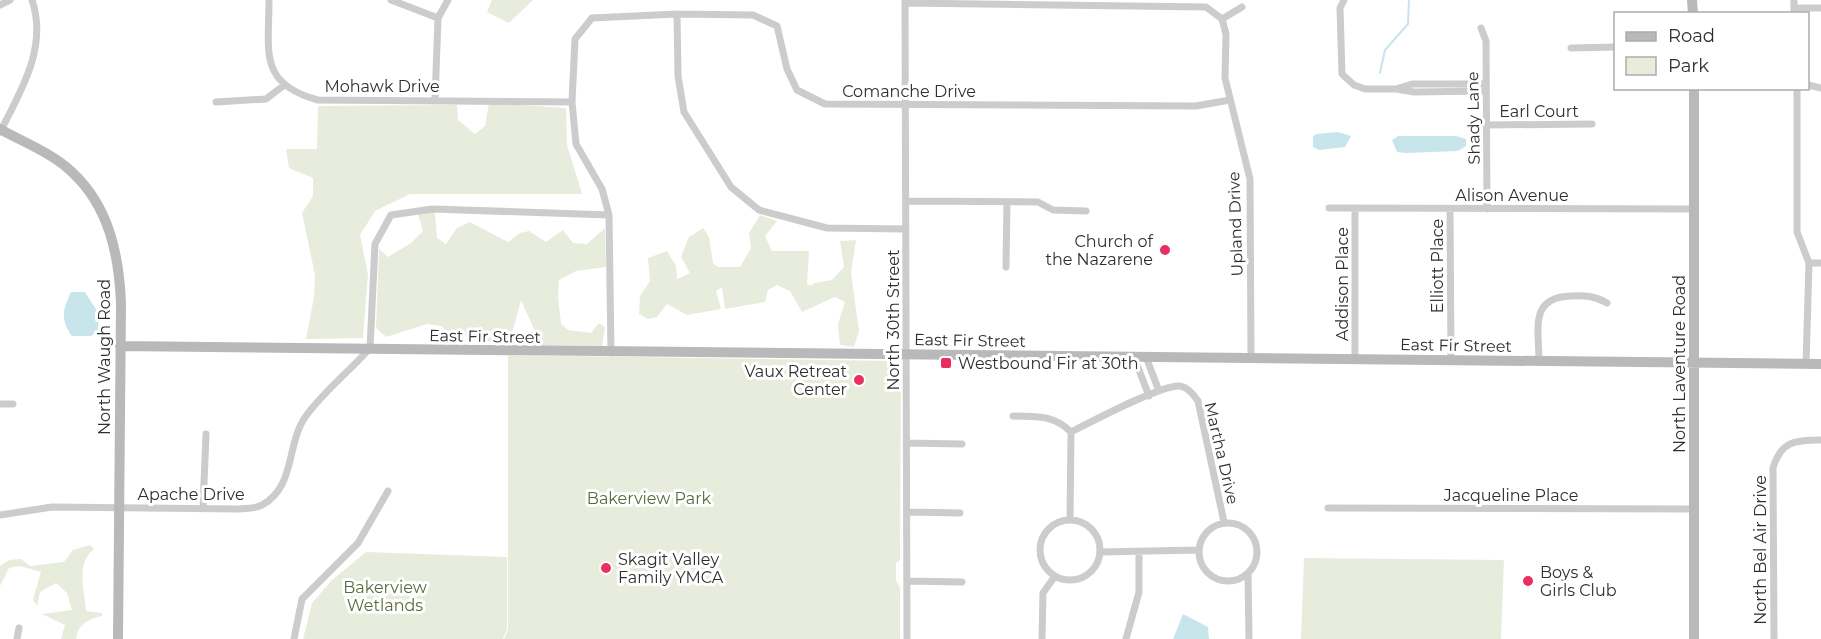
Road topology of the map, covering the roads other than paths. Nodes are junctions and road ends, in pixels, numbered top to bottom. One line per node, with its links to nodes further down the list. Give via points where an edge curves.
1 (10, 0): 8 (street)
2 (32, 0): 29 (street, via 38,36 33,60)
3 (268, 0): 18 (street, via 269,57)
4 (391, 0): 13 (street)
5 (448, 0): 13 (street)
6 (1344, 0): 19 (street, via 1340,8 1342,74 1354,85 1365,89 1412,84)
7 (905, 1): 14 (street, via 1206,7); 26 (street, North 30th Street)
8 (0, 5)
9 (1242, 7): 14 (street)
10 (1794, 7): 11 (street)
11 (1821, 8)
12 (677, 14): 25 (street, Comanche Drive, via 592,18 575,39); 26 (street, Comanche Drive, via 753,15 777,26 787,69 797,90 825,104); 39 (street, via 678,76 684,112 730,187 759,210 827,228)
13 (438, 18): 22 (street)
14 (1222, 19): 23 (street, Upland Drive)
15 (1481, 28): 19 (street, Shady Lane)
16 (1614, 47): 17 (street)
17 (1571, 48)
18 (283, 86): 22 (street, Mohawk Drive, via 318,100); 24 (street, via 266,99)
19 (1486, 88): 28 (street, Shady Lane)
20 (1694, 90): 36 (street, North Laventure Road)
21 (1797, 90): 40 (street, via 1797,232)
22 (435, 100): 25 (street, Mohawk Drive)
23 (1230, 100): 26 (street, Comanche Drive, via 1196,106); 49 (street, Upland Drive, via 1250,179)
24 (216, 102)
25 (572, 102): 38 (street, Comanche Drive, via 576,144 602,189)
26 (905, 104): 30 (street, North 30th Street)
27 (1592, 124): 28 (street, Earl Court)
28 (1486, 125): 35 (street, Shady Lane)
29 (0, 130): 44 (street, North Waugh Road, via 72,172 96,202 116,252)
30 (906, 201): 31 (street); 39 (street, North 30th Street)
31 (1007, 202): 37 (street, via 1038,202 1053,210); 42 (street)
32 (1329, 208): 33 (street, Alison Avenue)
33 (1355, 208): 34 (street, Alison Avenue); 50 (street, Addison Place)
34 (1450, 209): 35 (street, Alison Avenue); 51 (street, Elliott Place)
35 (1487, 209): 36 (street, Alison Avenue)
36 (1694, 209): 53 (street, North Laventure Road)
37 (1086, 211)
38 (609, 215): 45 (street, via 433,208 391,215 375,244); 46 (street, Comanche Drive)
39 (906, 230): 47 (street, North 30th Street)
40 (1809, 263): 41 (street); 54 (street)
41 (1821, 263)
42 (1006, 267)
43 (1607, 303): 52 (street, via 1596,297 1553,297 1542,306)
44 (120, 346): 45 (street, East Fir Street); 67 (street, North Waugh Road)
45 (370, 348): 46 (street, East Fir Street); 68 (street, Apache Drive, via 305,416 289,472 273,495 261,506)
46 (611, 353): 47 (street, East Fir Street)
47 (907, 355): 48 (street, East Fir Street); 64 (street, North 30th Street)
48 (1140, 357): 49 (street, East Fir Street); 56 (street); 57 (street)
49 (1251, 358): 50 (street, East Fir Street)
50 (1355, 359): 51 (street, East Fir Street)
51 (1450, 360): 52 (street, East Fir Street)
52 (1539, 361): 53 (street, East Fir Street)
53 (1694, 362): 54 (street, East Fir Street); 70 (street, North Laventure Road)
54 (1806, 364): 55 (street, East Fir Street)
55 (1821, 364)
56 (1159, 391): 57 (street); 75 (street, Martha Drive, via 1180,386 1198,401)
57 (1149, 396): 61 (street)
58 (0, 404): 59 (street)
59 (14, 404)
60 (1013, 416): 61 (street, via 1060,421)
61 (1071, 432): 74 (street)
62 (206, 434): 68 (street)
63 (1821, 440): 92 (street, North Bel Air Drive, via 1800,440 1788,445 1777,454 1773,468)
64 (907, 443): 65 (street); 71 (street, North 30th Street)
65 (962, 444)
66 (387, 491): 86 (street, via 358,543 302,599)
67 (118, 508): 68 (street, Apache Drive); 73 (street, Apache Drive, via 52,507); 85 (street, North Waugh Road)
68 (203, 508)
69 (1328, 508): 70 (street, Jacqueline Place)
70 (1694, 509): 91 (street, North Laventure Road)
71 (908, 512): 72 (street); 81 (street, North 30th Street)
72 (960, 513)
73 (0, 515)
74 (1070, 520): 78 (street, via 1092,530); 80 (street, via 1052,527 1041,543 1043,562)
75 (1224, 522): 76 (street, via 1211,527); 79 (street, via 1248,529 1255,539 1256,564)
76 (1198, 550): 77 (street); 79 (street, via 1206,572 1215,578 1238,580)
77 (1139, 551): 78 (street); 89 (street, via 1139,592)
78 (1100, 552): 80 (street, via 1085,576)
79 (1248, 574): 90 (street)
80 (1055, 576): 88 (street, via 1044,593)
81 (907, 581): 82 (street); 87 (street, North 30th Street)
82 (962, 582)
83 (19, 628): 84 (street)
84 (17, 639)
85 (118, 639)
86 (294, 639)
87 (907, 639)
88 (1042, 639)
89 (1126, 639)
90 (1249, 639)
91 (1694, 639)
92 (1774, 639)

